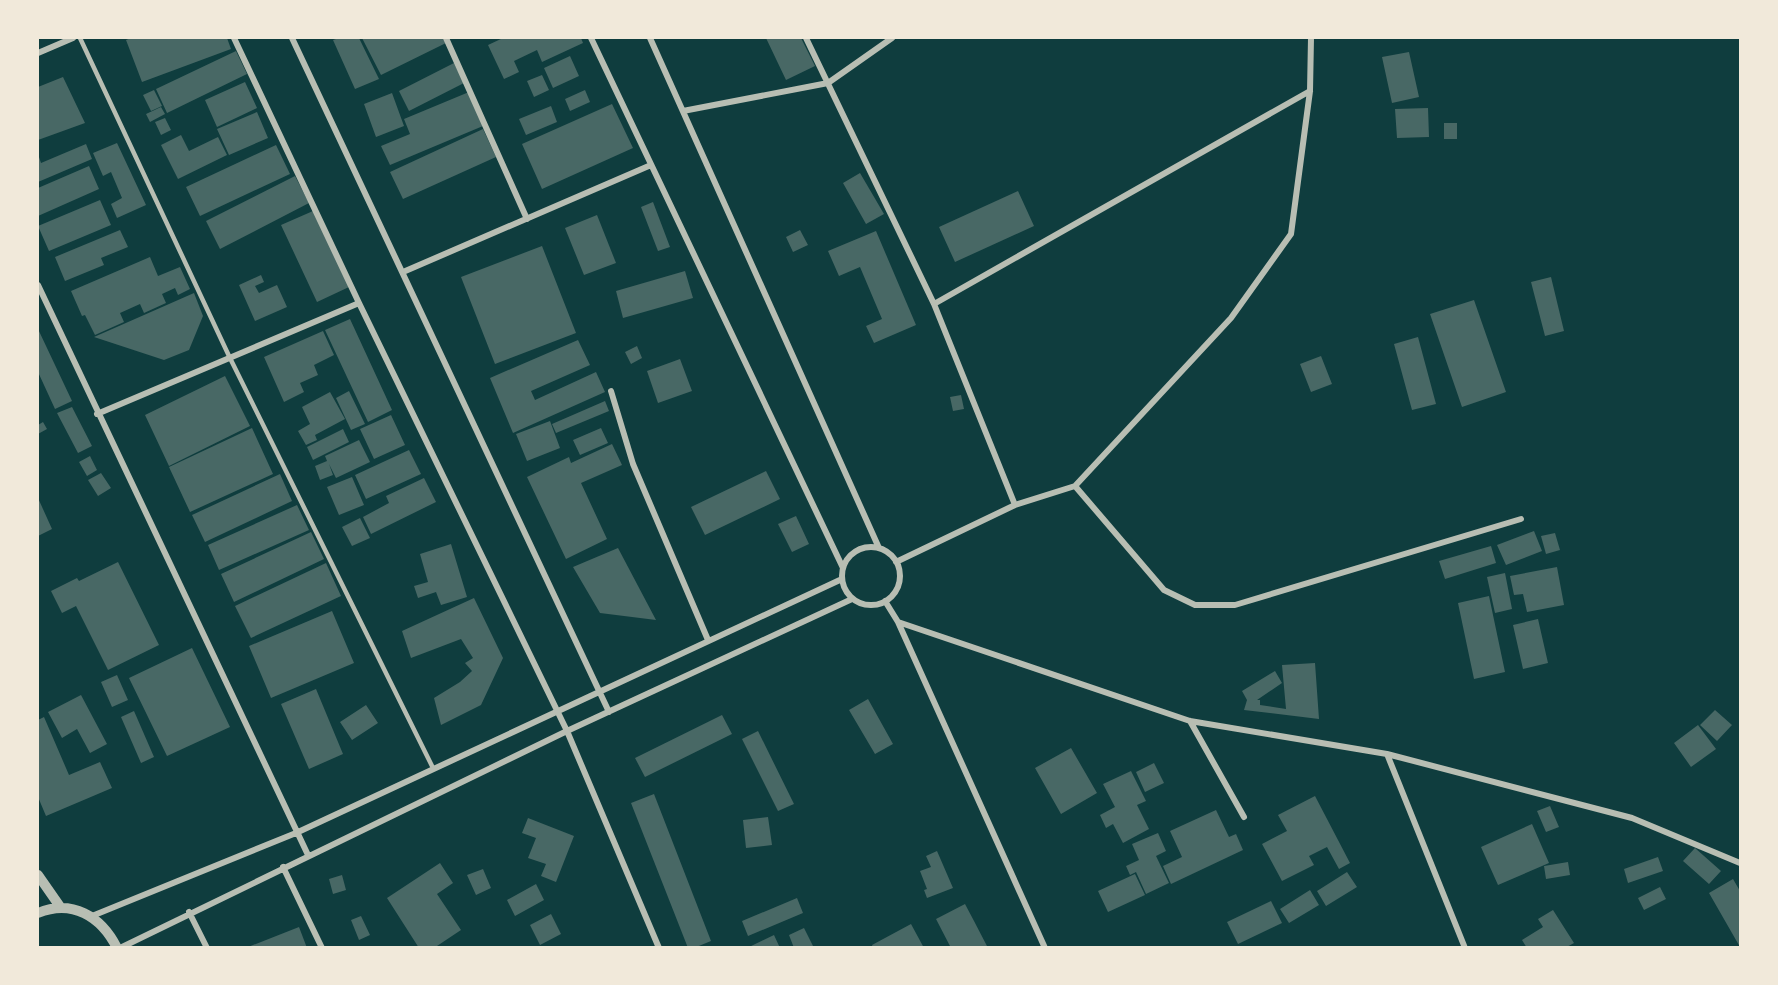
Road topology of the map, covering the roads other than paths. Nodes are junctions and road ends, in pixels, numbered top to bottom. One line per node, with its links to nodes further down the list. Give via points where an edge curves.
1 (73, 38): 11 (street)
2 (80, 38): 21 (lane)
3 (234, 38): 19 (street)
4 (292, 38): 17 (street)
5 (446, 38): 16 (street)
6 (591, 38): 15 (street)
7 (650, 38): 14 (street)
8 (806, 38): 12 (street)
9 (892, 38): 12 (street)
10 (1311, 38): 13 (street)
11 (38, 53)
12 (828, 83): 14 (street); 20 (street)
13 (1310, 91): 20 (street); 24 (street, via 1291,234 1231,318)
14 (683, 111): 27 (street)
15 (651, 165): 16 (street); 29 (street)
16 (527, 219): 17 (street)
17 (403, 272): 35 (street)
18 (38, 285): 23 (street)
19 (359, 303): 21 (street); 36 (street)
20 (934, 304): 25 (street)
21 (229, 356): 23 (street); 41 (lane)
22 (611, 391): 34 (street, via 633,464)
23 (97, 414): 43 (street)
24 (1075, 486): 25 (street); 26 (street, via 1164,590 1195,605 1235,605)
25 (1015, 505): 28 (street)
26 (1521, 519)
27 (879, 548): 28 (street); 29 (street, via 857,550)
28 (896, 562): 32 (street, via 898,584)
29 (843, 568): 30 (street)
30 (842, 579): 31 (street); 34 (street)
31 (852, 598): 32 (street, via 862,604); 37 (street)
32 (885, 601): 33 (street)
33 (898, 622): 38 (street); 56 (street)
34 (708, 640): 35 (street)
35 (599, 690): 36 (street); 37 (street)
36 (558, 711): 39 (street); 41 (street)
37 (609, 712): 39 (street)
38 (1190, 721): 40 (street); 42 (street)
39 (567, 731): 44 (street); 55 (street)
40 (1387, 754): 45 (street, via 1632,818); 57 (street)
41 (433, 768): 43 (street)
42 (1244, 817)
43 (296, 833): 44 (street); 51 (street)
44 (308, 855): 46 (street)
45 (1740, 862)
46 (283, 867): 49 (street); 54 (street)
47 (38, 875): 48 (street)
48 (61, 908): 50 (street); 51 (street)
49 (189, 912): 52 (street); 53 (street)
50 (38, 913)
51 (92, 916): 52 (street, via 108,930)
52 (118, 948)
53 (207, 948)
54 (322, 948)
55 (659, 948)
56 (1045, 948)
57 (1465, 948)

